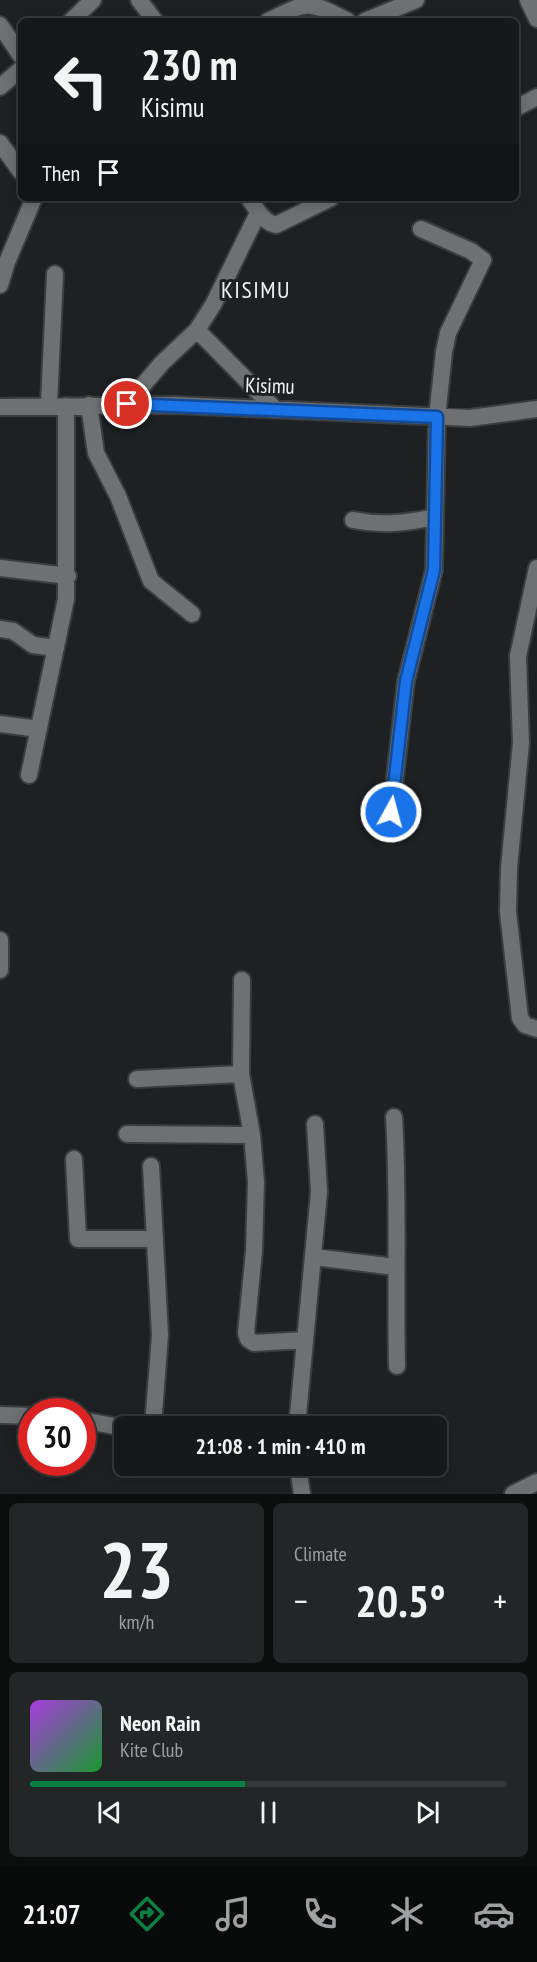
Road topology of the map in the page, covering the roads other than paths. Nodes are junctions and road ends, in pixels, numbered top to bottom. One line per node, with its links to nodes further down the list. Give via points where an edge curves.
1 (139, 0): 6 (street)
2 (416, 0): 9 (street)
3 (528, 0): 10 (street)
4 (86, 3): 5 (street)
5 (74, 18)
6 (153, 18)
7 (274, 18): 8 (street, via 312,2)
8 (342, 18)
9 (372, 18)
10 (537, 19)
11 (0, 25): 12 (street)
12 (18, 52)
13 (18, 72): 14 (street)
14 (0, 87)
15 (537, 98): 16 (street)
16 (519, 107)
17 (0, 143): 18 (street)
18 (18, 161)
19 (33, 201): 25 (street)
20 (251, 201): 22 (street)
21 (325, 201): 22 (street, via 276,225)
22 (258, 213): 26 (street)
23 (421, 229): 33 (street, via 483,258 448,333)
24 (55, 274): 28 (street)
25 (0, 285)
26 (197, 330): 27 (street); 32 (street)
27 (127, 404): 29 (street, Kisimu); 32 (street, Kisimu)
28 (57, 405): 29 (street, Kisimu); 30 (street, Kisimu); 38 (street)
29 (89, 405): 39 (street, via 96,453 118,496 151,581)
30 (0, 406)
31 (537, 409): 33 (street, Kisimu, via 470,418)
32 (276, 410): 33 (street, Kisimu)
33 (437, 417): 34 (street)
34 (435, 517): 35 (street, via 377,525); 45 (street, via 433,579 406,681)
35 (353, 520)
36 (0, 568): 38 (street)
37 (537, 568): 49 (street, via 518,656 520,743 508,912 520,1018 525,1025)
38 (68, 576): 41 (street)
39 (192, 614)
40 (0, 629): 41 (street, via 13,631 33,645)
41 (56, 648): 43 (street)
42 (0, 724): 43 (street)
43 (39, 729): 44 (street)
44 (29, 775)
45 (391, 812)
46 (0, 940): 47 (street)
47 (0, 970)
48 (242, 980): 50 (street)
49 (537, 1029)
50 (241, 1074): 51 (street); 55 (street)
51 (136, 1079)
52 (394, 1117): 60 (street, via 398,1182)
53 (315, 1124): 59 (street, via 319,1192)
54 (127, 1134): 55 (street)
55 (252, 1135): 61 (street, via 256,1182 254,1251 246,1333 254,1343)
56 (74, 1159): 58 (street, via 78,1239)
57 (151, 1166): 58 (street)
58 (155, 1239): 65 (street, via 160,1335)
59 (314, 1257): 60 (street); 61 (street)
60 (395, 1267): 62 (street)
61 (305, 1340): 66 (street)
62 (397, 1366)
63 (0, 1415): 64 (street)
64 (18, 1416)
65 (154, 1416)
66 (298, 1416)
67 (96, 1423): 68 (street)
68 (114, 1426)
69 (299, 1476): 71 (street)
70 (537, 1482): 72 (street)
71 (302, 1494)
72 (513, 1494)

